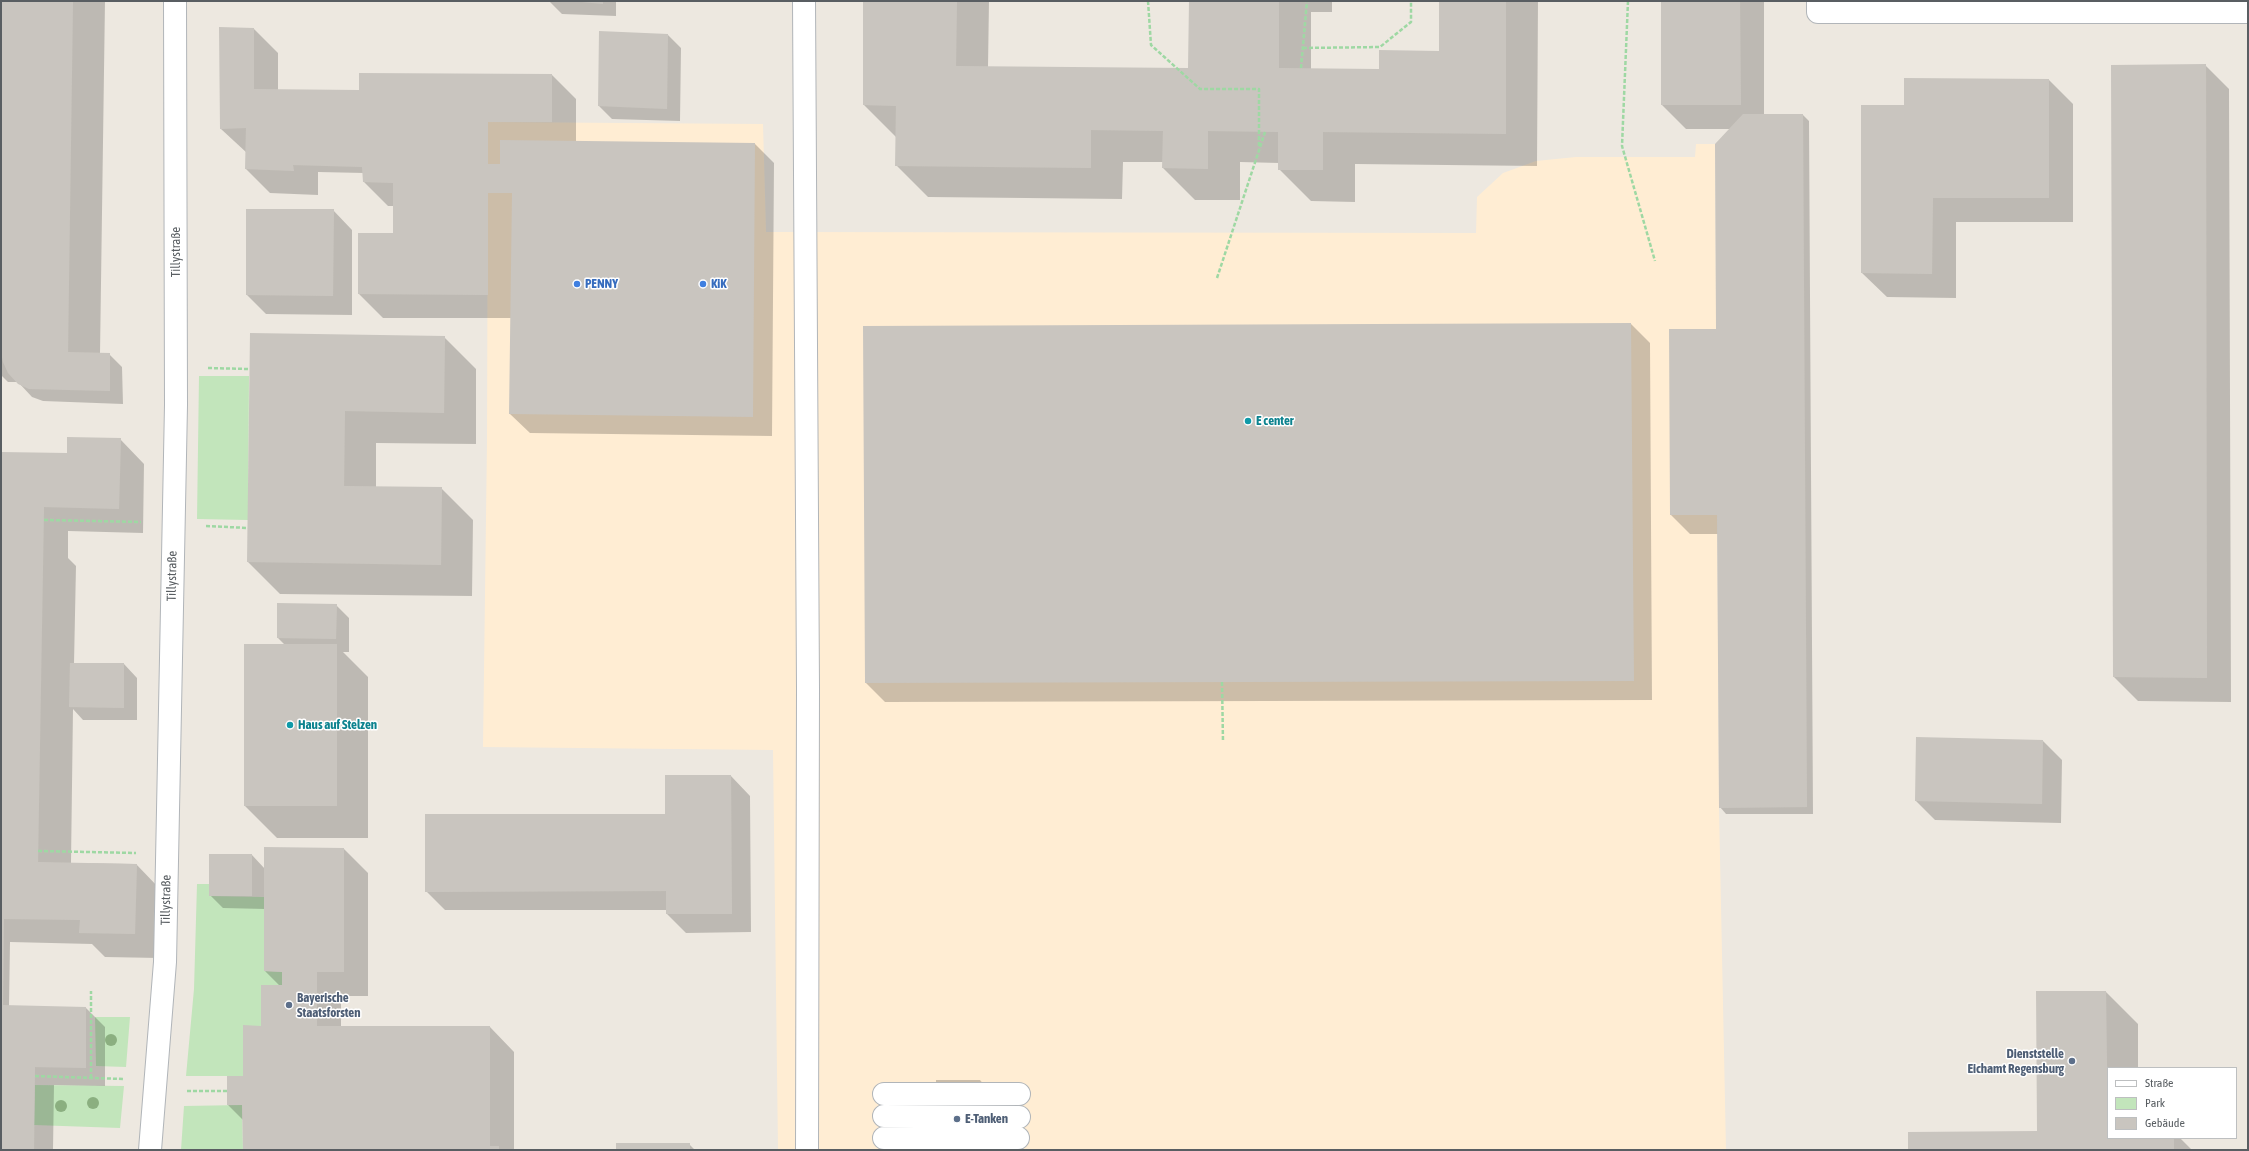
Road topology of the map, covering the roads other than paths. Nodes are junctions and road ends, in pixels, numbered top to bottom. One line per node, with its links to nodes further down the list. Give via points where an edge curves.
1 (175, 1): 9 (street, Tillystraße, via 176,367 165,962)
2 (804, 1): 10 (street, via 808,681)
3 (1818, 6): 4 (street)
4 (2248, 12)
5 (884, 1094): 6 (street)
6 (1019, 1094)
7 (884, 1116): 8 (street, via 1019,1128)
8 (884, 1138)
9 (150, 1150)
10 (807, 1150)

